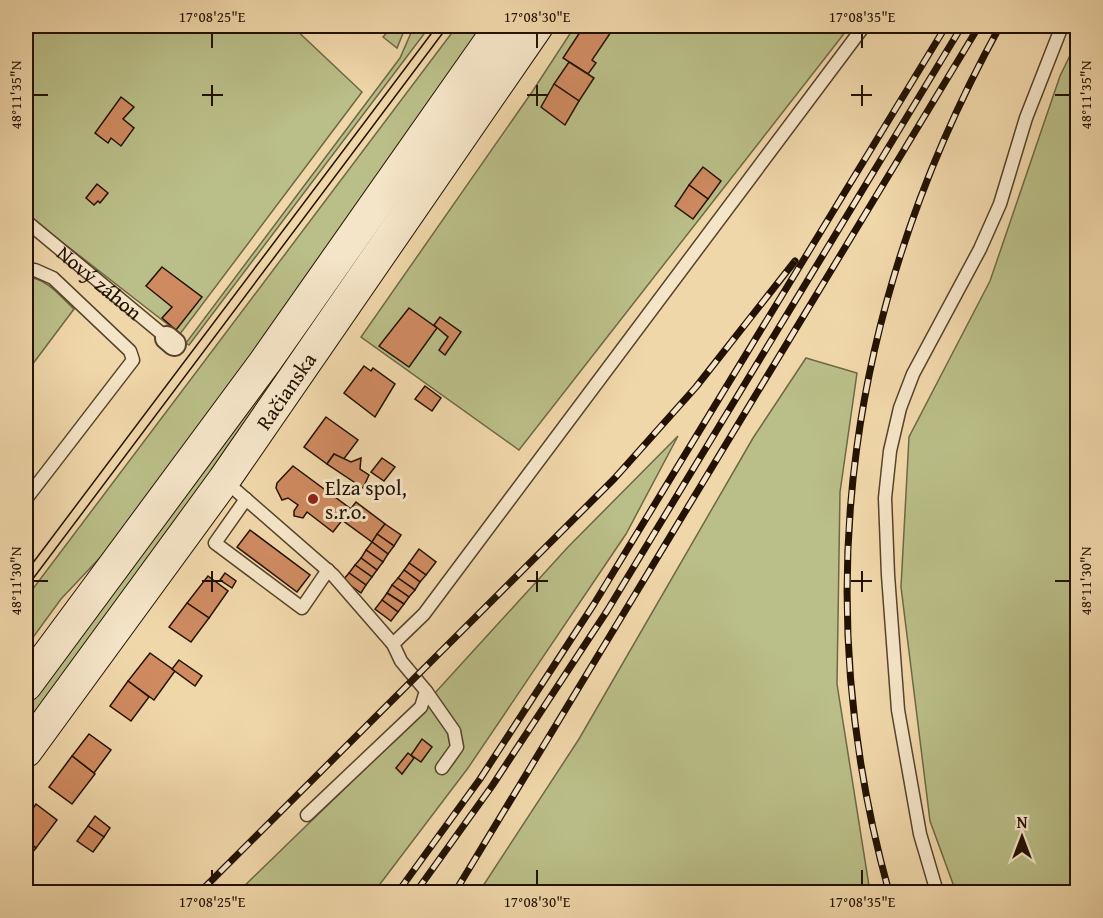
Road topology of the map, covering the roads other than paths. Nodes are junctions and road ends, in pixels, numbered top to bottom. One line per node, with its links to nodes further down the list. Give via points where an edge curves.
1 (501, 26): 12 (main road, Račianska, via 265,362)
2 (537, 26): 8 (main road, Račianska)
3 (864, 26): 11 (lane, via 424,614)
4 (1062, 26): 17 (lane, via 1026,118 1000,204 913,374 890,451 885,509 898,710 920,834)
5 (26, 221): 7 (lane, Nový záhon)
6 (26, 270): 9 (lane, via 53,278 130,351 133,360)
7 (170, 341)
8 (235, 490): 10 (lane); 10 (lane, via 214,543 302,608); 14 (main road, Račianska)
9 (26, 499)
10 (328, 570): 11 (lane)
11 (393, 645): 13 (lane)
12 (26, 685)
13 (426, 691): 15 (lane, via 454,730 457,747); 16 (lane, via 421,707)
14 (26, 751)
15 (442, 768)
16 (307, 815)
17 (937, 892)

